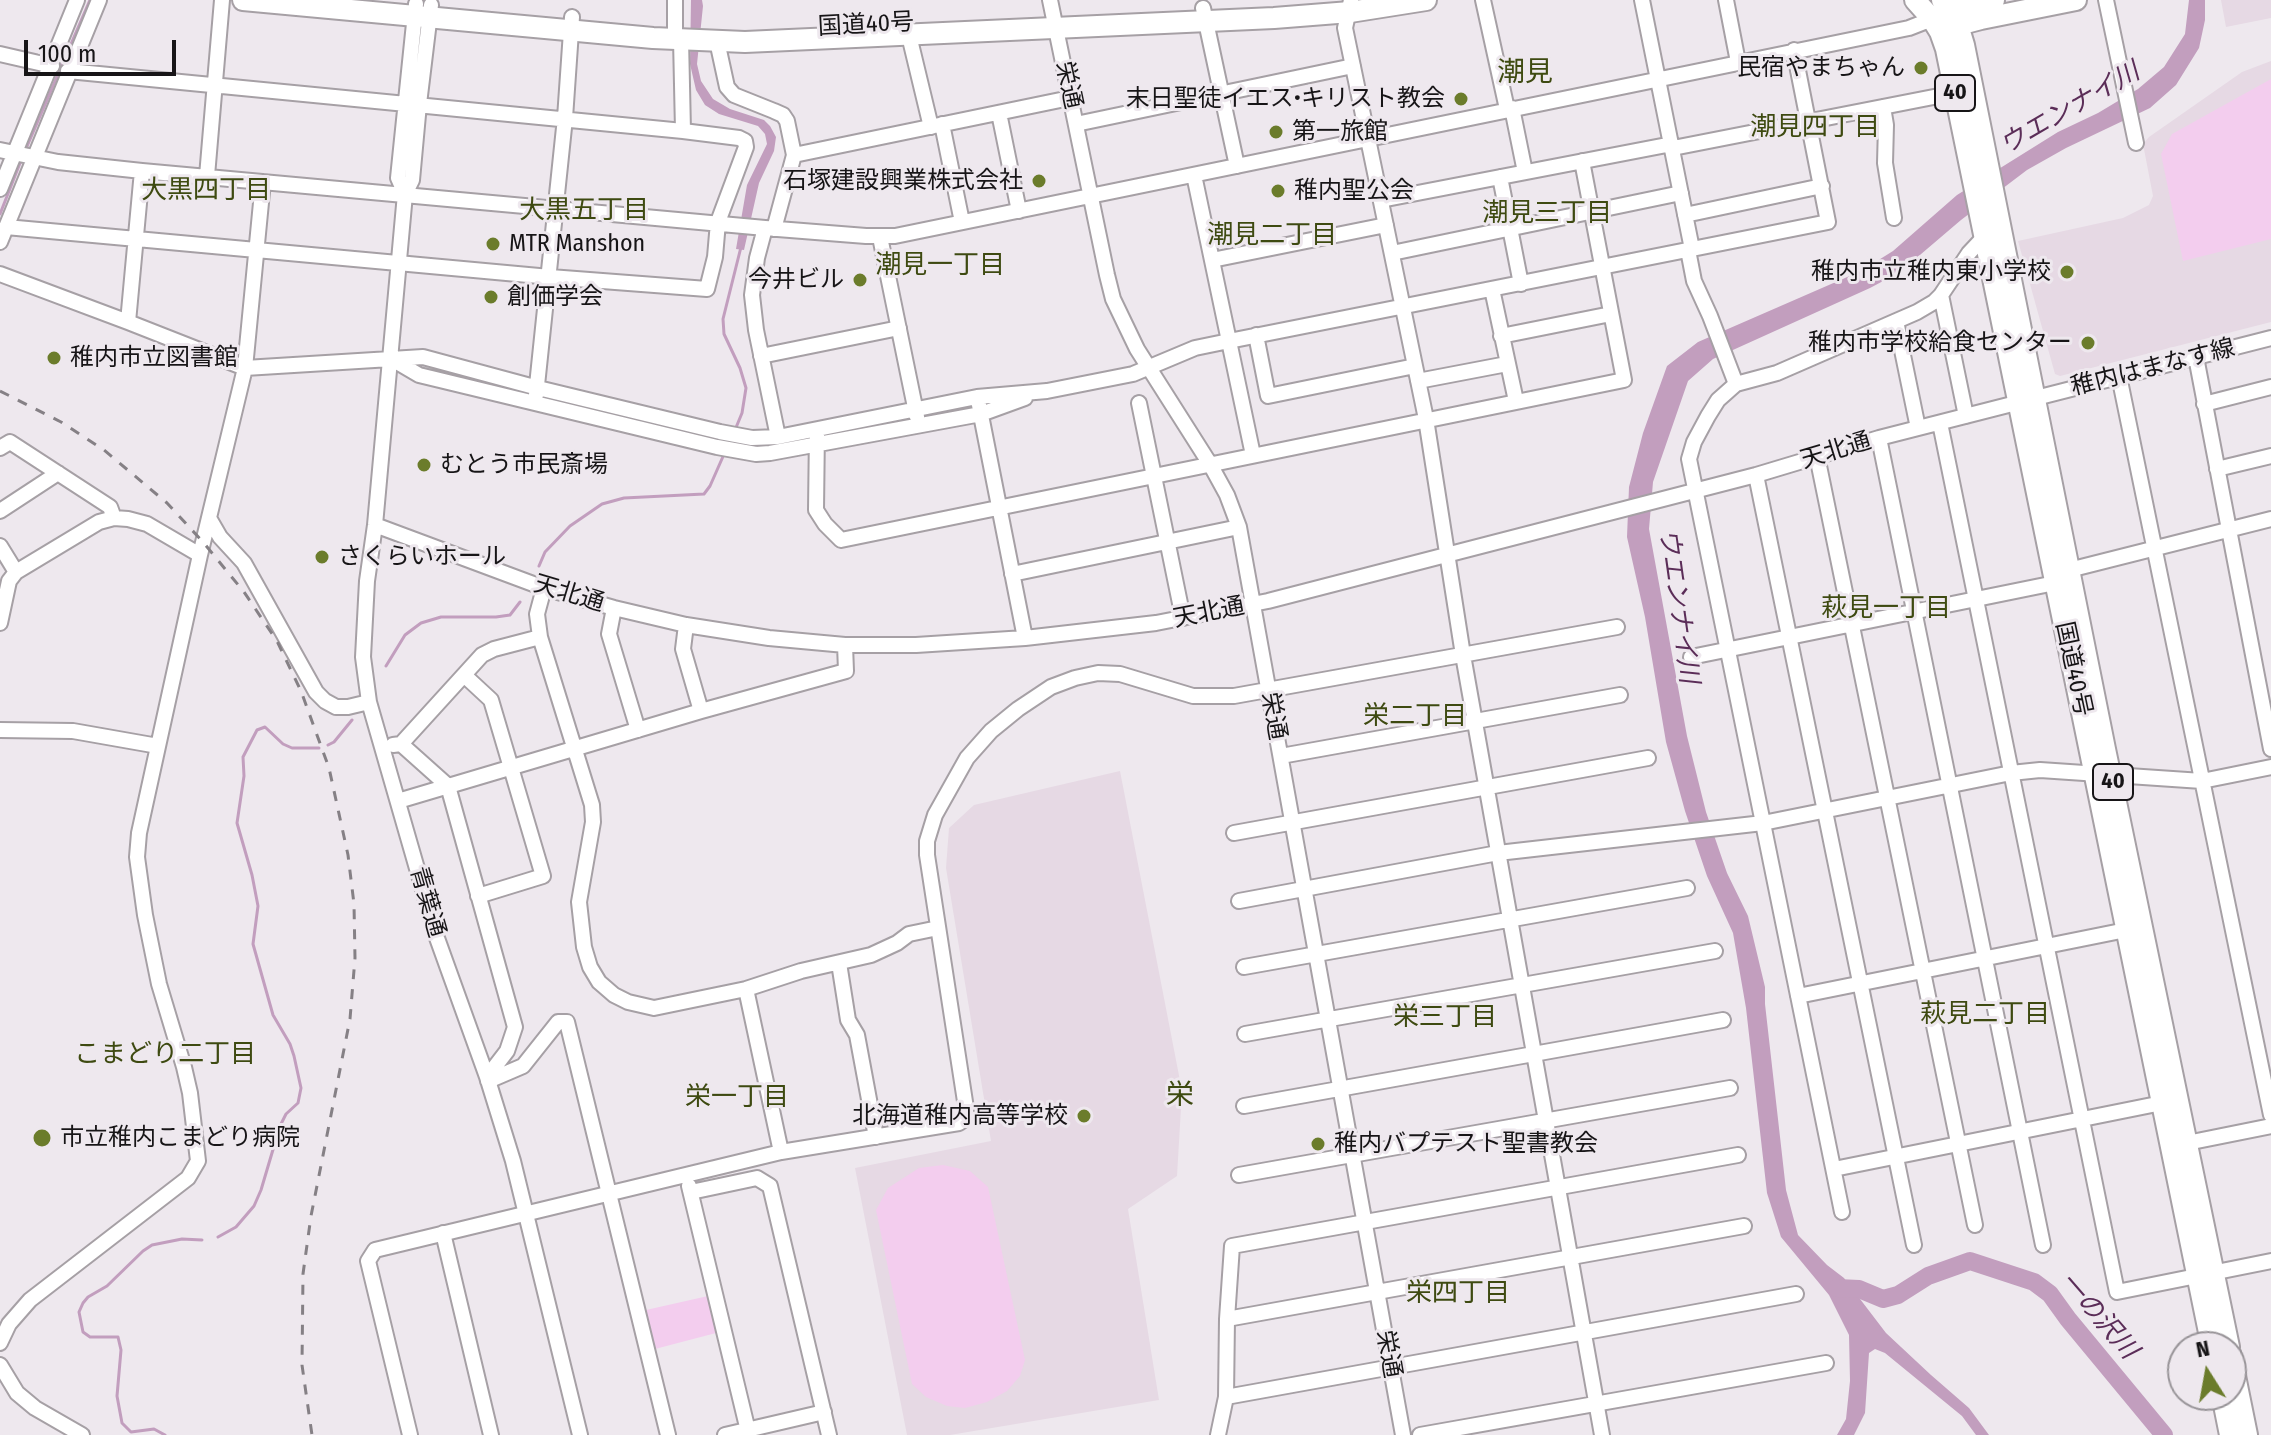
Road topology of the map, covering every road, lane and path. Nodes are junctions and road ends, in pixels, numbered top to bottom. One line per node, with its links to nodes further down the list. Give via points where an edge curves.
1 (77, 0): 26 (street)
2 (99, 0): 28 (street)
3 (222, 0): 30 (street)
4 (243, 0): 16 (highway, 国道40号)
5 (380, 0): 16 (highway, 国道40号)
6 (675, 0): 22 (street)
7 (1426, 0): 15 (highway, 国道40号)
8 (1483, 0): 36 (street)
9 (1642, 0): 29 (street)
10 (1726, 0): 25 (street)
11 (1915, 0): 19 (highway, 国道40号 / 40)
12 (1994, 0): 19 (highway)
13 (2076, 0): 19 (highway, via 1981,19)
14 (2106, 0): 44 (street)
15 (1351, 3): 18 (highway, 国道40号); 27 (street, via 1345,28)
16 (423, 10): 20 (highway, 国道40号); 34 (street, 青葉通)
17 (1053, 14): 18 (highway, 国道40号); 21 (highway, 国道40号); 33 (street, 栄通)
18 (1205, 14): 31 (street)
19 (1946, 14): 23 (street, via 1909,28); 32 (highway, 国道40号 / 40, via 1944,42); 50 (highway, 国道40号 / 40)
20 (572, 24): 22 (highway, 国道40号); 38 (street)
21 (907, 29): 22 (highway, 国道40号); 41 (street)
22 (692, 35): 42 (street); 48 (street, via 734,95 783,115)
23 (1794, 50): 25 (street); 39 (street)
24 (0, 54): 26 (street)
25 (1738, 62): 29 (street)
26 (52, 66): 47 (street)
27 (1353, 66): 31 (street); 43 (street)
28 (68, 71): 30 (street); 47 (street)
29 (1658, 78): 36 (street); 45 (street)
30 (215, 85): 34 (street); 55 (street)
31 (1221, 93): 40 (street); 51 (street)
32 (1954, 93): 35 (street); 50 (highway, 国道40号 / 40)
33 (1070, 98): 37 (street); 40 (street, 栄通)
34 (412, 103): 38 (street); 61 (street, 青葉通, via 412,180)
35 (1883, 107): 39 (street); 68 (street)
36 (1510, 108): 43 (street); 53 (street)
37 (999, 113): 41 (street); 65 (street)
38 (565, 118): 42 (street); 64 (street)
39 (1808, 121): 45 (street); 58 (street)
40 (1076, 124): 62 (street, 栄通)
41 (936, 126): 48 (street); 69 (street)
42 (683, 131): 70 (street, via 745,141)
43 (1369, 139): 51 (street); 63 (street)
44 (2136, 143)
45 (1672, 146): 49 (street); 60 (street)
46 (0, 150): 47 (street)
47 (25, 155): 52 (street); 59 (street); 72 (street)
48 (794, 155): 74 (street)
49 (1582, 161): 53 (street); 66 (street)
50 (1978, 164): 73 (highway, 国道40号 / 40)
51 (1237, 166): 54 (street)
52 (142, 171): 55 (street); 77 (street)
53 (1525, 172): 56 (street)
54 (1194, 175): 62 (street); 82 (street)
55 (207, 176): 57 (street)
56 (1500, 177): 63 (street); 75 (street)
57 (263, 182): 61 (street); 79 (street)
58 (1822, 186): 67 (street); 80 (street, via 1828,222)
59 (0, 189)
60 (1681, 193): 66 (street); 67 (street)
61 (405, 194): 64 (street); 83 (street, 青葉通)
62 (1091, 195): 65 (street); 104 (street, 栄通, via 1113,299)
63 (1381, 200): 71 (street)
64 (556, 208): 70 (street); 86 (street)
65 (1019, 211): 69 (street)
66 (1592, 212): 75 (street); 84 (street)
67 (1685, 215): 80 (street)
68 (1894, 218)
69 (962, 222): 76 (street)
70 (722, 223): 74 (street); 86 (street, via 707,289)
71 (1386, 225): 81 (street); 82 (street)
72 (6, 227): 77 (street); 78 (street)
73 (1988, 227): 89 (street); 112 (highway, 国道40号 / 40)
74 (767, 228): 76 (street); 99 (street, via 752,295)
75 (1511, 229): 81 (street); 87 (street)
76 (880, 237): 94 (street)
77 (136, 239): 79 (street); 93 (street)
78 (0, 242)
79 (256, 249): 83 (street); 103 (street)
80 (1690, 250): 84 (street); 107 (street, via 1694,281)
81 (1392, 253): 90 (street)
82 (1212, 260): 98 (street)
83 (398, 262): 86 (street); 101 (street, 青葉通)
84 (1602, 267): 87 (street); 91 (street)
85 (0, 275): 93 (street)
86 (550, 277): 110 (street)
87 (1521, 284): 88 (street)
88 (1492, 289): 90 (street); 96 (street)
89 (1941, 295): 92 (street); 118 (street)
90 (1403, 307): 95 (street); 105 (street)
91 (1611, 314): 96 (street); 113 (street, via 1624,380)
92 (1896, 321): 107 (street, via 1777,373); 122 (street)
93 (128, 322): 103 (street)
94 (899, 328): 99 (street); 116 (street)
95 (1256, 335): 98 (street); 105 (street, via 1268,396)
96 (1501, 336): 102 (street)
97 (2271, 338): 100 (street, 稚内はまなす線)
98 (1229, 341): 104 (street, via 1195,348); 128 (street)
99 (761, 356): 123 (street)
100 (2196, 357): 106 (street, 稚内はまなす線); 115 (street)
101 (390, 358): 103 (street); 110 (street, via 423,357); 142 (street, 青葉通)
102 (1507, 364): 105 (street); 113 (street)
103 (245, 368): 140 (street)
104 (1148, 369): 109 (street); 131 (street, 栄通)
105 (1417, 374): 119 (street)
106 (2119, 376): 112 (street, 稚内はまなす線); 147 (street)
107 (1734, 378): 136 (street, via 1694,442 1689,459)
108 (2271, 387): 115 (street)
109 (1047, 391): 111 (street); 117 (street)
110 (536, 395): 126 (street)
111 (977, 397): 116 (street); 117 (street)
112 (2027, 400): 118 (street, 天北通); 152 (highway, 国道40号 / 40)
113 (1516, 401): 119 (street)
114 (1139, 403): 135 (street)
115 (2204, 404): 132 (street)
116 (916, 410): 121 (street); 124 (street)
117 (981, 414): 121 (street); 137 (street)
118 (1966, 416): 120 (street, 天北通)
119 (1426, 419): 128 (street); 149 (street)
120 (1940, 423): 122 (street, 天北通); 154 (street)
121 (919, 426): 124 (street)
122 (1918, 428): 125 (street, 天北通)
123 (778, 437): 124 (street); 126 (street)
124 (817, 437): 126 (street, via 756,454); 137 (street, via 816,510 841,540)
125 (1879, 438): 129 (street, 天北通); 157 (street)
126 (718, 439)
127 (0, 448): 133 (street, via 10,442)
128 (1253, 455): 131 (street)
129 (1817, 456): 134 (street, 天北通); 160 (street)
130 (2271, 456): 132 (street)
131 (1210, 464): 135 (street); 143 (street, 栄通)
132 (2217, 469): 144 (street)
133 (58, 473): 138 (street); 139 (street, via 110,507)
134 (1756, 475): 136 (street, 天北通); 164 (street)
135 (1154, 476): 137 (street); 145 (street)
136 (1695, 492): 149 (street, 天北通); 167 (street)
137 (999, 507): 151 (street)
138 (0, 511)
139 (114, 518): 148 (street, via 147,524); 150 (street)
140 (209, 518): 148 (street); 173 (street, via 244,563 316,692 336,707)
141 (2271, 519): 144 (street)
142 (375, 525): 153 (street, 天北通); 173 (street, 青葉通, via 363,657)
143 (1239, 527): 145 (street); 155 (street, 栄通)
144 (2228, 530): 147 (street); 182 (street)
145 (1169, 542): 151 (street); 158 (street)
146 (0, 546): 150 (street)
147 (2153, 547): 152 (street); 189 (street)
148 (200, 555): 179 (street)
149 (1448, 555): 155 (street, 天北通); 168 (street)
150 (16, 572): 159 (street)
151 (1012, 574): 165 (street)
152 (2062, 576): 154 (street); 188 (highway, 国道40号 / 40)
153 (544, 588): 156 (street, 天北通); 163 (street, via 537,614)
154 (1975, 599): 157 (street); 187 (street)
155 (1253, 604): 158 (street, 天北通); 171 (street, 栄通)
156 (614, 608): 161 (street, 天北通); 177 (street, via 609,634)
157 (1913, 612): 160 (street); 190 (street)
158 (1183, 618): 165 (street, 天北通)
159 (0, 623)
160 (1851, 624): 164 (street); 193 (street)
161 (686, 625): 166 (street, 天北通); 174 (street, via 683,649)
162 (1617, 627): 168 (street)
163 (540, 637): 170 (street, via 482,655); 181 (street)
164 (1789, 637): 167 (street); 195 (street)
165 (1025, 638): 166 (street, 天北通)
166 (845, 645): 174 (street, via 846,671)
167 (1727, 650): 169 (street); 197 (street)
168 (1463, 655): 171 (street); 175 (street)
169 (1691, 657)
170 (464, 675): 178 (street); 186 (street, via 491,700)
171 (1269, 690): 183 (street, 栄通); 205 (street, via 1193,696 1120,674 1098,673 1051,687 1018,709 967,758 930,828 927,855)
172 (1620, 695): 175 (street)
173 (369, 702): 180 (street, 青葉通)
174 (701, 711): 177 (street)
175 (1476, 721): 183 (street); 192 (street)
176 (0, 730): 179 (street, via 73,731)
177 (638, 730): 181 (street)
178 (401, 744): 180 (street); 191 (street)
179 (158, 746): 262 (street, via 139,833 139,871 159,984 190,1093 198,1161 188,1178 30,1300)
180 (381, 747): 194 (street, 青葉通)
181 (574, 749): 186 (street); 216 (street, via 593,822 580,922 590,967 599,982 628,1002 654,1008)
182 (2271, 749)
183 (1281, 756): 196 (street, 栄通)
184 (1648, 758): 192 (street)
185 (2271, 767): 189 (street)
186 (510, 769): 191 (street); 202 (street, via 543,876)
187 (2011, 773): 188 (street); 190 (street); 207 (street)
188 (2103, 774): 189 (street); 206 (highway, 国道40号 / 40); 234 (highway, 国道40号 / 40)
189 (2202, 781): 227 (street)
190 (1949, 785): 193 (street); 210 (street)
191 (448, 786): 194 (street); 202 (street)
192 (1487, 787): 196 (street); 199 (street)
193 (1887, 797): 195 (street); 213 (street)
194 (398, 801): 222 (street, 青葉通, via 437,938)
195 (1825, 810): 197 (street); 214 (street)
196 (1292, 822): 198 (street); 200 (street, 栄通)
197 (1763, 823): 199 (street); 217 (street)
198 (1234, 833)
199 (1498, 853): 200 (street); 204 (street)
200 (1305, 888): 203 (street); 209 (street, 栄通)
201 (1687, 888): 204 (street)
202 (478, 896): 222 (street, via 515,1027)
203 (1239, 901)
204 (1510, 919): 209 (street); 215 (street)
205 (938, 928): 211 (street, via 909,934 882,952); 232 (street, via 966,1118)
206 (2126, 930): 207 (street); 225 (highway, 国道40号 / 40)
207 (2047, 946): 210 (street); 228 (street)
208 (1715, 951): 215 (street)
209 (1316, 953): 212 (street); 218 (street, 栄通)
210 (1985, 959): 213 (street); 231 (street)
211 (839, 963): 216 (street); 232 (street)
212 (1244, 967)
213 (1923, 971): 214 (street); 233 (street)
214 (1861, 984): 217 (street); 238 (street)
215 (1522, 985): 218 (street); 221 (street)
216 (746, 989): 235 (street)
217 (1798, 996): 239 (street)
218 (1328, 1019): 220 (street); 223 (street, 栄通)
219 (1723, 1020): 221 (street)
220 (1245, 1034)
221 (1534, 1054): 223 (street); 229 (street)
222 (488, 1079): 243 (street, via 523,1066 558,1022 567,1022); 246 (street, 青葉通)
223 (1340, 1088): 226 (street); 236 (street, 栄通)
224 (1730, 1088): 229 (street)
225 (2162, 1103): 228 (street); 234 (highway, 国道40号 / 40)
226 (1244, 1106)
227 (2271, 1115)
228 (2082, 1118): 231 (street); 255 (street, via 2117,1292)
229 (1546, 1121): 236 (street); 242 (street)
230 (2271, 1126): 234 (street)
231 (2020, 1131): 233 (street); 252 (street)
232 (876, 1137): 235 (street)
233 (1958, 1144): 238 (street); 248 (street)
234 (2179, 1145): 255 (highway, 国道40号 / 40)
235 (781, 1152): 240 (street)
236 (1352, 1155): 241 (street); 247 (street, 栄通)
237 (1738, 1155): 242 (street)
238 (1896, 1156): 239 (street); 251 (street)
239 (1834, 1169): 245 (street)
240 (687, 1173): 243 (street); 244 (street)
241 (1239, 1175)
242 (1558, 1186): 247 (street); 253 (street)
243 (610, 1192): 246 (street); 276 (street)
244 (691, 1192): 270 (street, via 757,1178 770,1186); 271 (street)
245 (1842, 1212)
246 (526, 1213): 250 (street); 275 (street, 青葉通)
247 (1364, 1221): 256 (street, 栄通); 258 (street, via 1232,1246)
248 (1975, 1225)
249 (1744, 1226): 253 (street)
250 (443, 1233): 273 (street, via 375,1250 368,1261); 274 (street)
251 (1914, 1245)
252 (2043, 1245)
253 (1570, 1258): 256 (street); 261 (street)
254 (2271, 1261): 255 (street)
255 (2205, 1274): 259 (highway, 国道40号 / 40); 260 (highway, 国道40号 / 40)
256 (1377, 1293): 258 (street); 265 (street, 栄通)
257 (1796, 1294): 261 (street)
258 (1227, 1319): 266 (street)
259 (2210, 1331)
260 (2224, 1331)
261 (1584, 1333): 265 (street); 267 (street)
262 (0, 1343)
263 (1826, 1363): 267 (street)
264 (0, 1365): 272 (street, via 17,1393)
265 (1390, 1368): 266 (street); 280 (street, 栄通)
266 (1226, 1397): 279 (street)
267 (1596, 1404): 281 (street); 282 (street)
268 (2225, 1411): 283 (highway)
269 (2242, 1411): 284 (highway)
270 (824, 1412): 271 (street); 278 (street)
271 (748, 1432): 277 (street)
272 (82, 1435)
273 (410, 1435)
274 (491, 1435)
275 (580, 1435)
276 (668, 1435)
277 (725, 1435)
278 (829, 1435)
279 (1218, 1435)
280 (1403, 1435)
281 (1420, 1435)
282 (1602, 1435)
283 (2230, 1435)
284 (2247, 1435)

